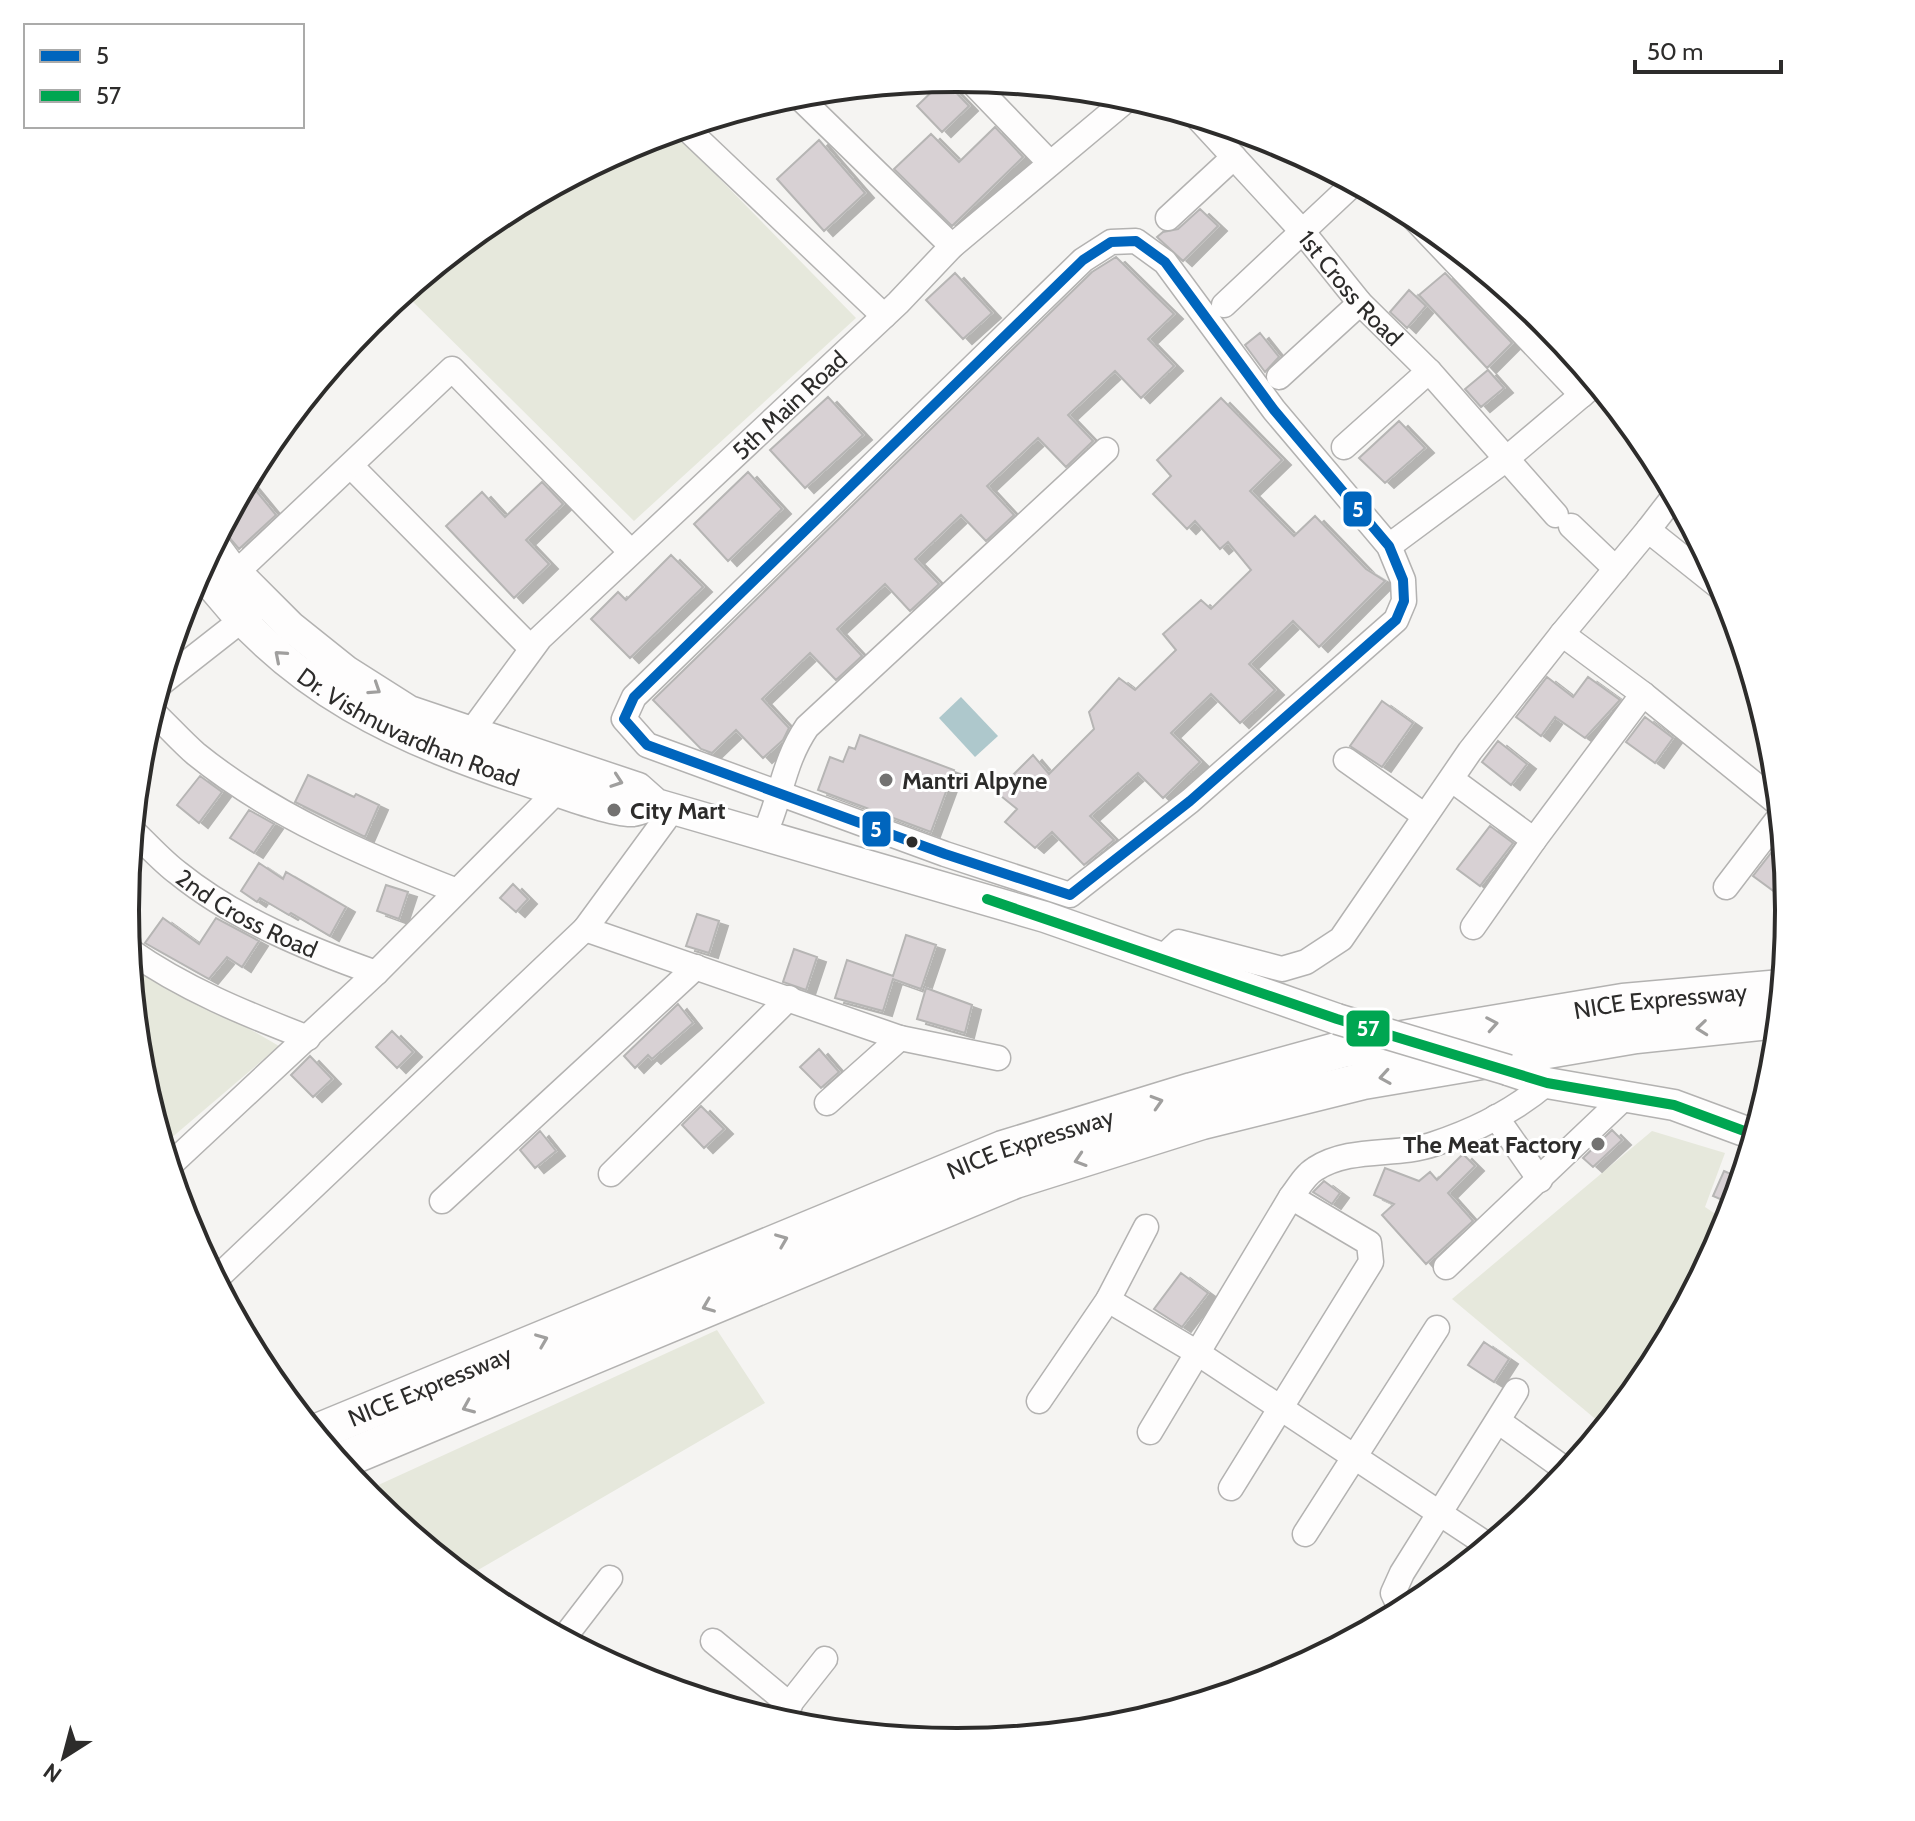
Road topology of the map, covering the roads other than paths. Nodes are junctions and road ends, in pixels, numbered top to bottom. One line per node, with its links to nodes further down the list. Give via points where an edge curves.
1 (982, 93): 7 (street)
2 (809, 106): 11 (street)
3 (1117, 108): 7 (street, 5th Main Road)
4 (1211, 132): 6 (street, 1st Cross Road)
5 (694, 135): 14 (street)
6 (1234, 157): 9 (street); 10 (street, 1st Cross Road)
7 (1050, 163): 11 (street, 5th Main Road)
8 (1346, 190): 10 (street)
9 (1168, 218)
10 (1302, 231): 12 (street, 1st Cross Road); 13 (street)
11 (952, 246): 14 (street, 5th Main Road)
12 (1360, 303): 16 (street, 1st Cross Road); 17 (street)
13 (1224, 305)
14 (884, 316): 27 (street, 5th Main Road)
15 (1530, 326): 18 (street)
16 (1429, 371): 20 (street); 22 (street, 1st Cross Road)
17 (1279, 377)
18 (1580, 379)
19 (1589, 389): 22 (street)
20 (1344, 447)
21 (1106, 450): 44 (street, via 807,727 789,752)
22 (1505, 460): 26 (street); 29 (street, 1st Cross Road)
23 (351, 466): 27 (street, via 452,369); 30 (street); 36 (street)
24 (1668, 504): 25 (street)
25 (1648, 530): 29 (street); 31 (street)
26 (1389, 546): 44 (street, via 1274,410 1165,262 1136,241 1111,242 1083,260 634,697 624,719 647,745); 52 (street, via 1403,580 1404,601 1396,620 1190,801 1070,895)
27 (631, 552): 36 (street, 5th Main Road)
28 (221, 553): 30 (main road, Dr. Vishnuvardhan Road)
29 (1616, 569): 35 (street)
30 (236, 573): 33 (main road, Dr. Vishnuvardhan Road)
31 (1704, 575)
32 (208, 581): 34 (main road, Dr. Vishnuvardhan Road)
33 (264, 601): 34 (street); 40 (main road, Dr. Vishnuvardhan Road, one-way to 40, via 346,671 409,711)
34 (242, 623): 37 (street); 43 (main road, Dr. Vishnuvardhan Road, one-way to 34, via 447,755 356,712)
35 (1562, 634): 38 (street); 42 (street)
36 (531, 648): 40 (street, 5th Main Road)
37 (174, 673)
38 (1643, 694): 45 (street); 51 (street)
39 (162, 721): 55 (street, via 196,754 249,791 388,864)
40 (471, 732): 46 (main road, Dr. Vishnuvardhan Road, one-way to 46, via 638,788)
41 (1346, 760): 47 (street)
42 (1451, 779): 47 (street); 51 (street)
43 (557, 791): 46 (main road, Dr. Vishnuvardhan Road, via 631,811); 55 (street)
44 (781, 793): 49 (street); 52 (street)
45 (1767, 795)
46 (664, 806): 49 (main road, Dr. Vishnuvardhan Road); 57 (street)
47 (1425, 816): 59 (street, via 1341,939 1306,962 1282,969 1179,942)
48 (1771, 828): 53 (street)
49 (764, 835): 54 (main road, Dr. Vishnuvardhan Road)
50 (143, 840): 61 (street, 2nd Cross Road, via 178,874 230,907 317,952)
51 (1534, 840): 56 (street)
52 (958, 858): 54 (street)
53 (1726, 887)
54 (953, 889): 59 (main road, Dr. Vishnuvardhan Road)
55 (457, 891): 61 (street)
56 (1473, 927)
57 (585, 929): 60 (street); 80 (street)
58 (141, 959): 65 (street, via 239,1011)
59 (1161, 959): 68 (main road, Dr. Vishnuvardhan Road, bridge)
60 (696, 967): 63 (street); 77 (street)
61 (376, 973): 65 (street)
62 (1772, 989): 88 (highway, NICE Expressway, one-way to 62, via 1003,1149 1192,1091 1343,1049 1623,1002)
63 (789, 998): 66 (street); 74 (street)
64 (1768, 1021): 91 (highway, NICE Expressway, one-way to 91, via 1636,1035 1363,1081 1202,1121 1015,1180)
65 (308, 1038): 73 (street)
66 (900, 1038): 67 (street); 70 (street)
67 (998, 1058)
68 (1547, 1083): 69 (main road, Dr. Vishnuvardhan Road); 71 (street)
69 (1626, 1096): 72 (main road, Dr. Vishnuvardhan Road, via 1674,1105); 75 (street)
70 (827, 1103)
71 (1496, 1117): 75 (street); 76 (street, via 1432,1145 1346,1156 1313,1170)
72 (1745, 1131)
73 (177, 1158)
74 (611, 1174)
75 (1540, 1180): 79 (street)
76 (1291, 1197): 83 (street); 86 (street, via 1360,1236 1372,1253)
77 (442, 1201)
78 (1146, 1227): 81 (street)
79 (1446, 1267)
80 (223, 1273)
81 (1108, 1300): 83 (street); 85 (street)
82 (1437, 1328): 90 (street)
83 (1196, 1352): 86 (street); 89 (street)
84 (1516, 1391): 87 (street)
85 (1039, 1401)
86 (1281, 1407): 90 (street); 93 (street)
87 (1498, 1421): 92 (street); 94 (street)
88 (325, 1429)
89 (1150, 1432)
90 (1354, 1455): 94 (street); 95 (street)
91 (349, 1457)
92 (1559, 1465)
93 (1231, 1488)
94 (1440, 1511): 96 (street); 98 (street, via 1393,1593)
95 (1305, 1534)
96 (1480, 1540)
97 (610, 1578): 99 (street)
98 (1397, 1601)
99 (569, 1631)
100 (713, 1641): 102 (street)
101 (825, 1659): 103 (street)
102 (779, 1709)
103 (785, 1710)

